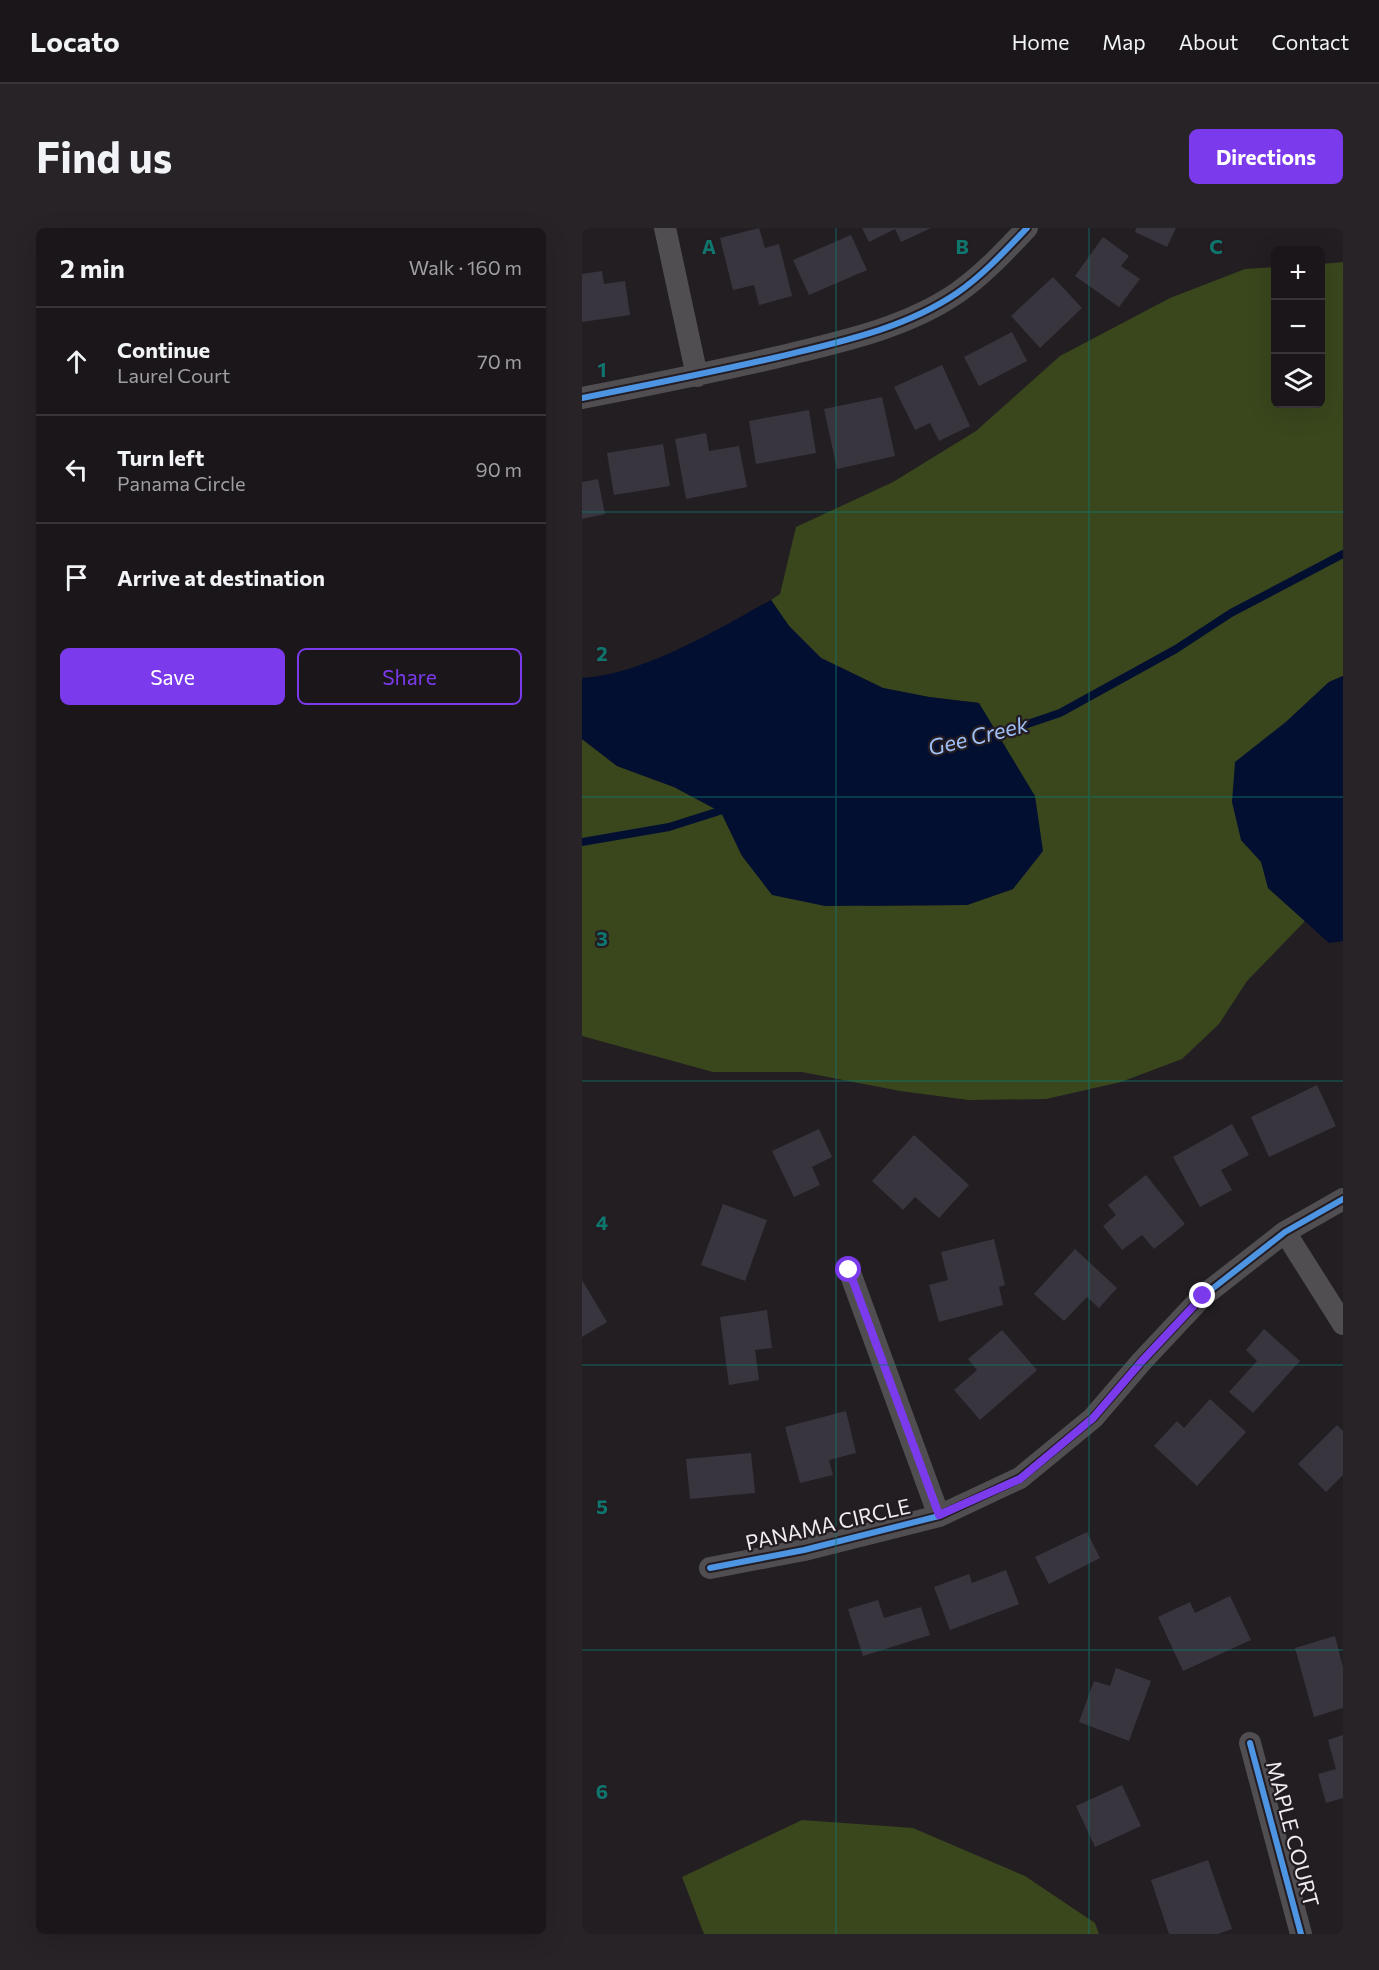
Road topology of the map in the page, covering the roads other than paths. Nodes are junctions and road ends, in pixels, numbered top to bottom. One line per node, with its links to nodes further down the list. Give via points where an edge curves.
1 (665, 228): 3 (street)
2 (1027, 228): 3 (street, via 993,264 957,293 915,315 856,339)
3 (697, 376): 4 (street)
4 (582, 398)
5 (1343, 1199): 6 (street, PANAMA CIRCLE)
6 (1285, 1232): 8 (street); 9 (street, PANAMA CIRCLE, via 1203,1296 1093,1418 1020,1479)
7 (849, 1270): 9 (street)
8 (1343, 1324)
9 (939, 1515): 10 (street, PANAMA CIRCLE, via 804,1550)
10 (710, 1568)
11 (1250, 1743): 12 (street, MAPLE COURT)
12 (1301, 1934)

